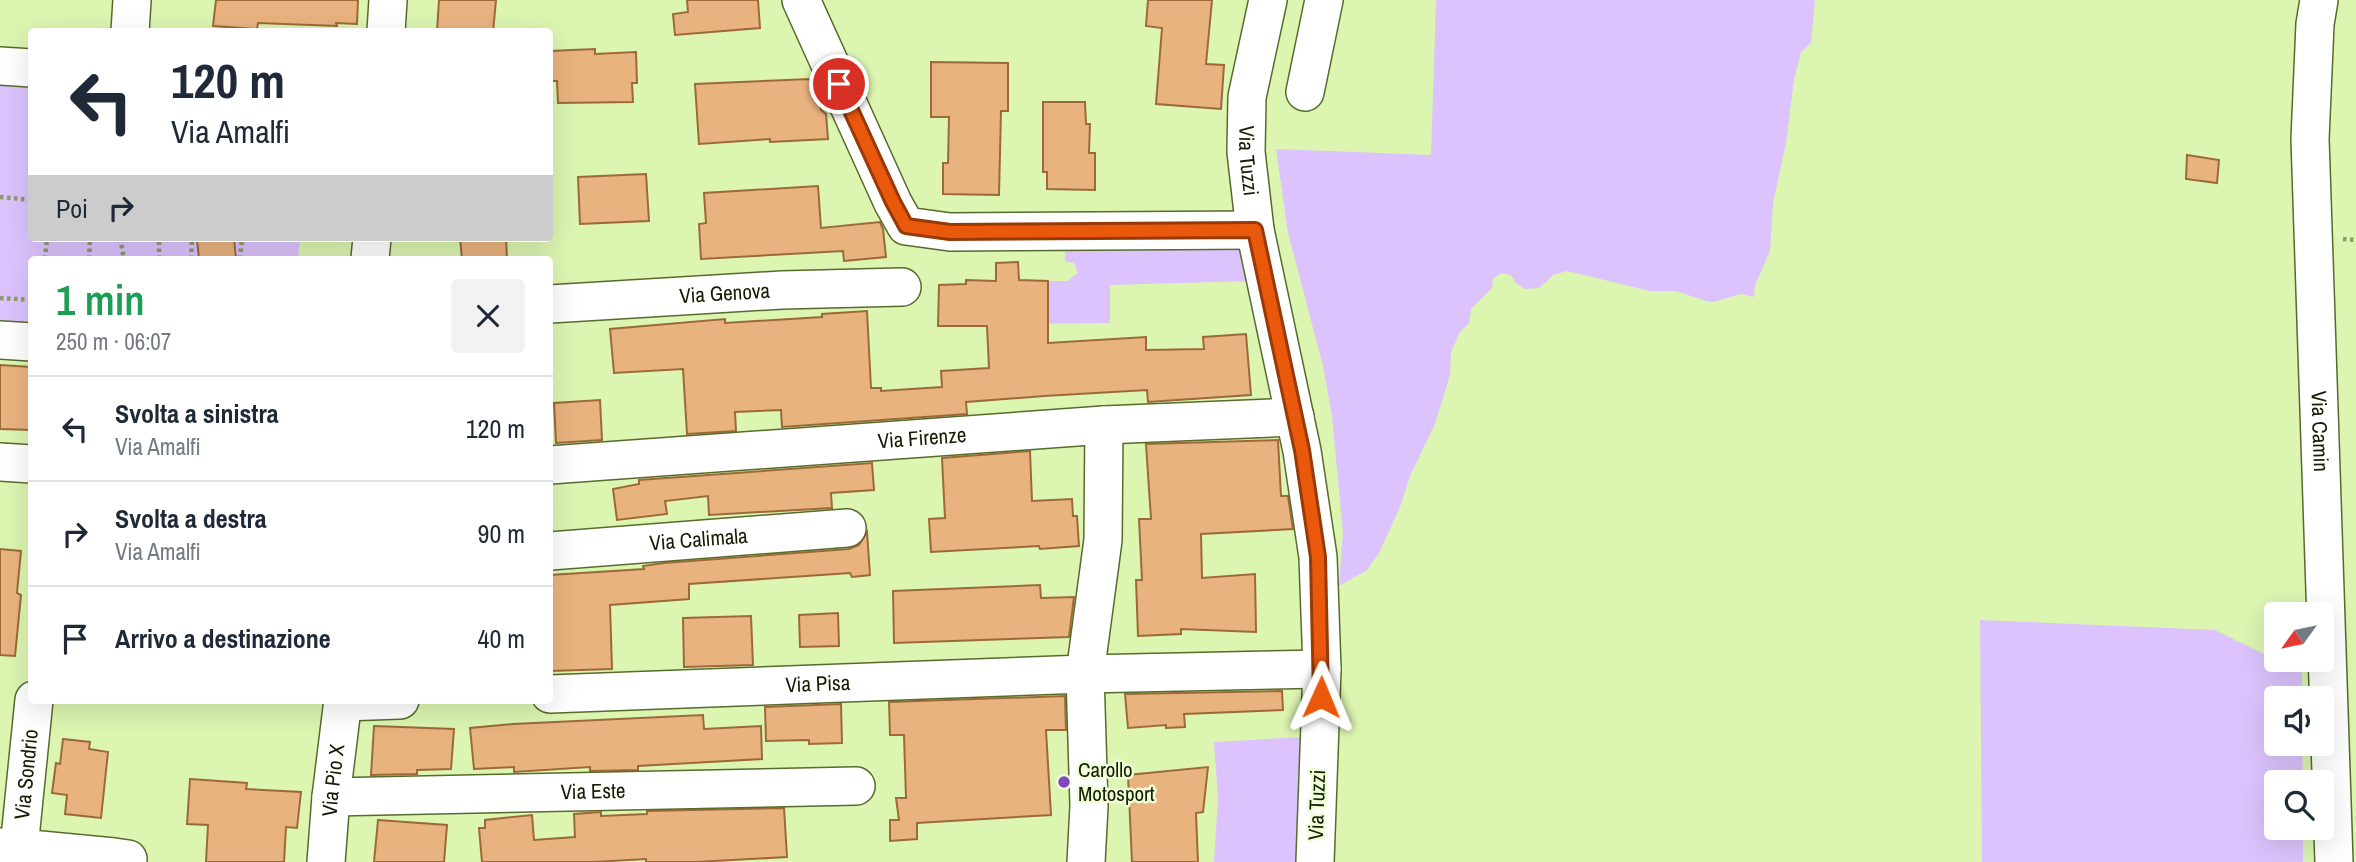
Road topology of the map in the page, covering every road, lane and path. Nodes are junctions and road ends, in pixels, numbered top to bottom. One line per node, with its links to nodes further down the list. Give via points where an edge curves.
1 (132, 0): 7 (street)
2 (388, 0): 8 (street)
3 (801, 0): 14 (street, via 906,226 950,232)
4 (1268, 0): 14 (street, Via Tuzzi, via 1247,97 1246,152)
5 (1324, 0): 11 (street)
6 (2319, 0): 40 (street, Via Camin, via 2310,139)
7 (130, 28)
8 (386, 28)
9 (0, 66): 10 (street)
10 (28, 68)
11 (1305, 92)
12 (0, 197): 13 (path)
13 (28, 200)
14 (1255, 230): 21 (street, Via Tuzzi)
15 (902, 287): 18 (street, Via Genova)
16 (0, 298): 17 (path)
17 (28, 300)
18 (553, 304)
19 (0, 340): 20 (street)
20 (28, 342)
21 (1295, 417): 22 (street, Via Firenze); 28 (street, Via Tuzzi, via 1318,557)
22 (1104, 425): 25 (street, Via Firenze); 29 (street, via 1103,540)
23 (0, 462): 24 (street)
24 (28, 464)
25 (553, 465)
26 (847, 528): 27 (street, Via Calimala)
27 (553, 551)
28 (1322, 669): 29 (street, Via Pisa); 39 (street, Via Tuzzi)
29 (1085, 674): 30 (street, Via Pisa); 38 (street)
30 (553, 694)
31 (33, 704): 35 (street, Via Sondrio)
32 (343, 704): 34 (street, Via Pio X)
33 (856, 786): 34 (street, Via Este)
34 (331, 797): 37 (street, Via Pio X)
35 (9, 848): 36 (street, Via Sondrio)
36 (127, 862)
37 (326, 862)
38 (1086, 862)
39 (1315, 862)
40 (2334, 862)

